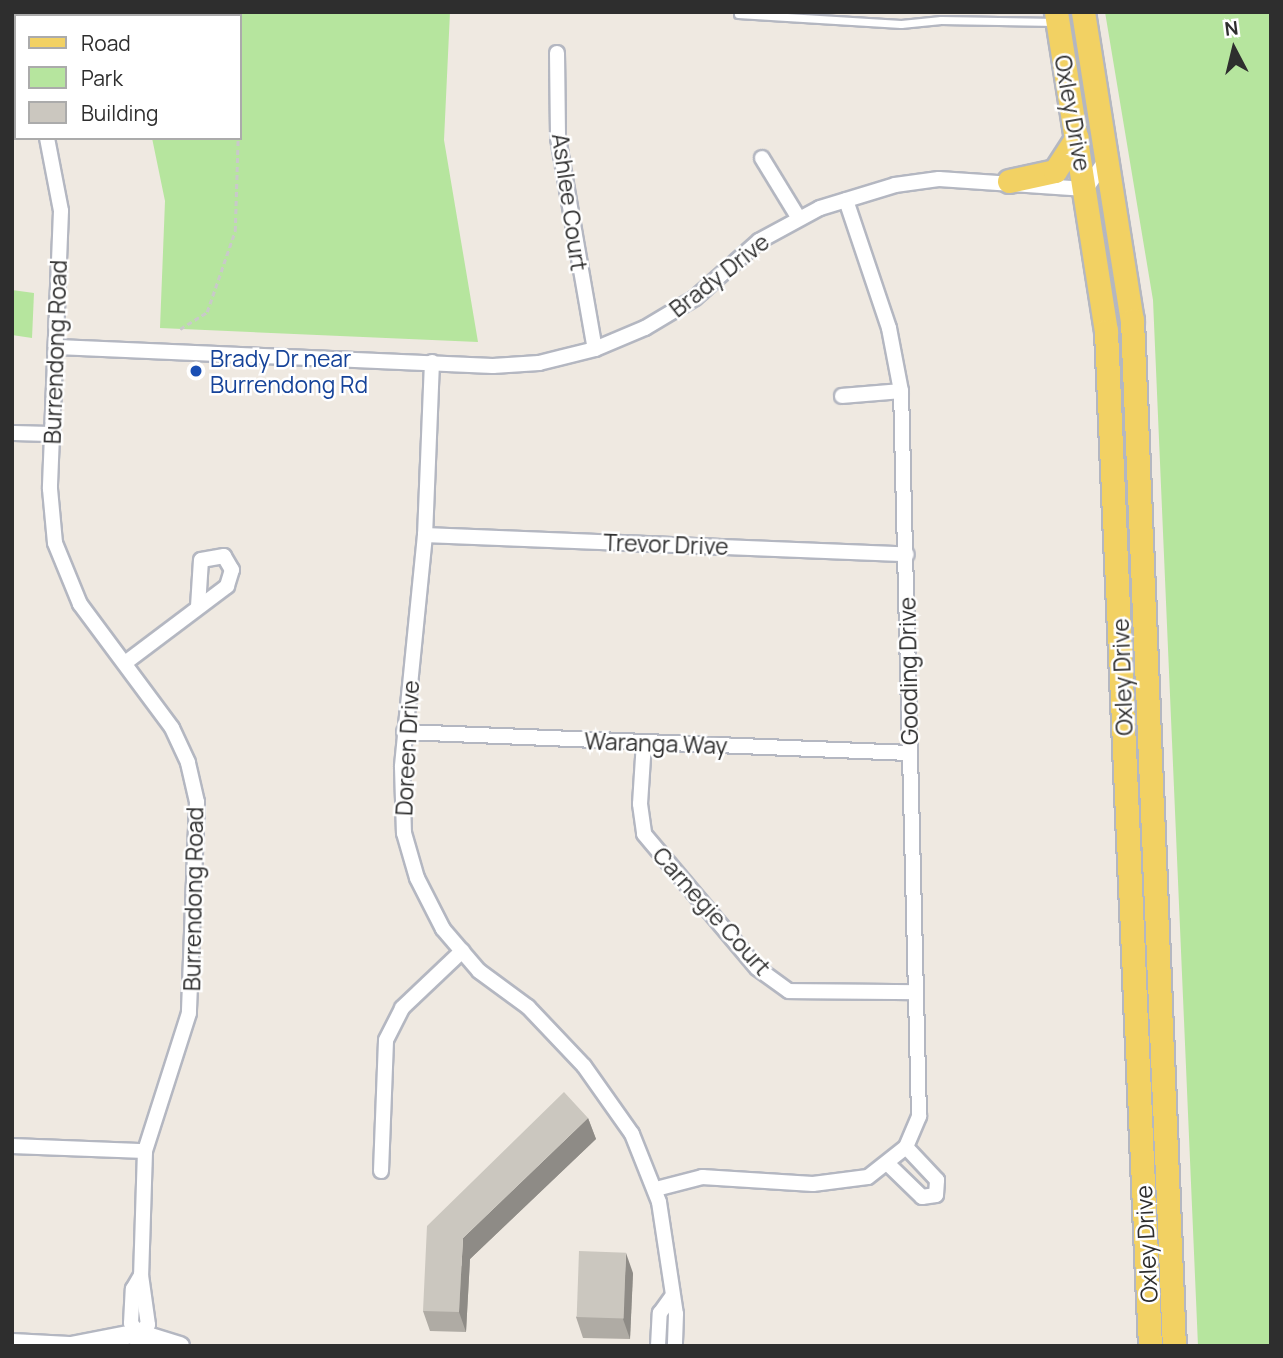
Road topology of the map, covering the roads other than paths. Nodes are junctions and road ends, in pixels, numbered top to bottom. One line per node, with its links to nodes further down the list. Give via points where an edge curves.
1 (1083, 12): 7 (main road, Oxley Drive)
2 (738, 14): 3 (lane, via 901,24)
3 (1057, 17): 5 (main road, Oxley Drive)
4 (557, 53): 15 (street, Ashlee Court, via 558,138)
5 (1077, 137): 9 (main road, via 1055,171); 10 (main road, Oxley Drive)
6 (47, 140): 14 (street, Burrendong Road, via 61,211)
7 (1108, 154): 10 (street); 13 (main road, Oxley Drive)
8 (762, 159): 12 (street)
9 (1009, 181): 10 (street, Brady Drive); 11 (street, Brady Drive, via 918,181)
10 (1086, 189): 17 (main road, Oxley Drive, via 1103,296)
11 (846, 200): 12 (street, Brady Drive); 18 (street, Gooding Drive, via 889,328)
12 (798, 217): 15 (street, Brady Drive, via 760,241 673,313)
13 (1120, 226): 17 (main road, via 1108,221 1104,229 1117,345); 45 (main road, Oxley Drive, via 1136,384)
14 (57, 346): 16 (street, Brady Drive); 21 (street, Burrendong Road)
15 (595, 349): 16 (street, Brady Drive, via 521,365)
16 (432, 362): 22 (street, Doreen Drive)
17 (1109, 389): 44 (main road, Oxley Drive)
18 (901, 391): 19 (street); 23 (street, Gooding Drive)
19 (842, 396)
20 (12, 433): 21 (street)
21 (52, 435): 25 (street, Burrendong Road, via 51,523 61,565 80,604)
22 (425, 535): 23 (street, Trevor Drive); 26 (street, Doreen Drive)
23 (907, 554): 28 (street, Gooding Drive)
24 (198, 606): 25 (street)
25 (125, 663): 33 (street, Burrendong Road, via 180,744 194,785 198,819 189,1013)
26 (404, 732): 27 (street, Waranga Way); 29 (street, Doreen Drive, via 404,833 417,878 443,929)
27 (644, 742): 28 (street, Waranga Way); 30 (street, Carnegie Court, via 640,804 644,834 757,968 789,991)
28 (909, 753): 30 (street, Gooding Drive)
29 (462, 951): 35 (street, via 402,1008 386,1040); 36 (street, Doreen Drive, via 479,971 528,1007 584,1066 632,1134)
30 (915, 992): 32 (street, Gooding Drive, via 921,1096 919,1116)
31 (12, 1146): 33 (street)
32 (906, 1147): 34 (street, Gooding Drive); 34 (street, via 937,1180 936,1195 922,1197)
33 (145, 1151): 38 (street, Burrendong Road, via 141,1275 133,1289 131,1316)
34 (889, 1165): 36 (street, Gooding Drive, via 869,1177 843,1182 702,1177)
35 (381, 1171)
36 (656, 1189): 37 (street, Doreen Drive)
37 (670, 1298): 42 (street, Doreen Drive, via 660,1313); 43 (street, Doreen Drive, via 676,1314)
38 (138, 1339): 40 (street); 41 (street)
39 (12, 1343): 40 (street)
40 (70, 1346)
41 (180, 1346)
42 (658, 1346)
43 (675, 1346)
44 (1150, 1346)
45 (1174, 1346)

